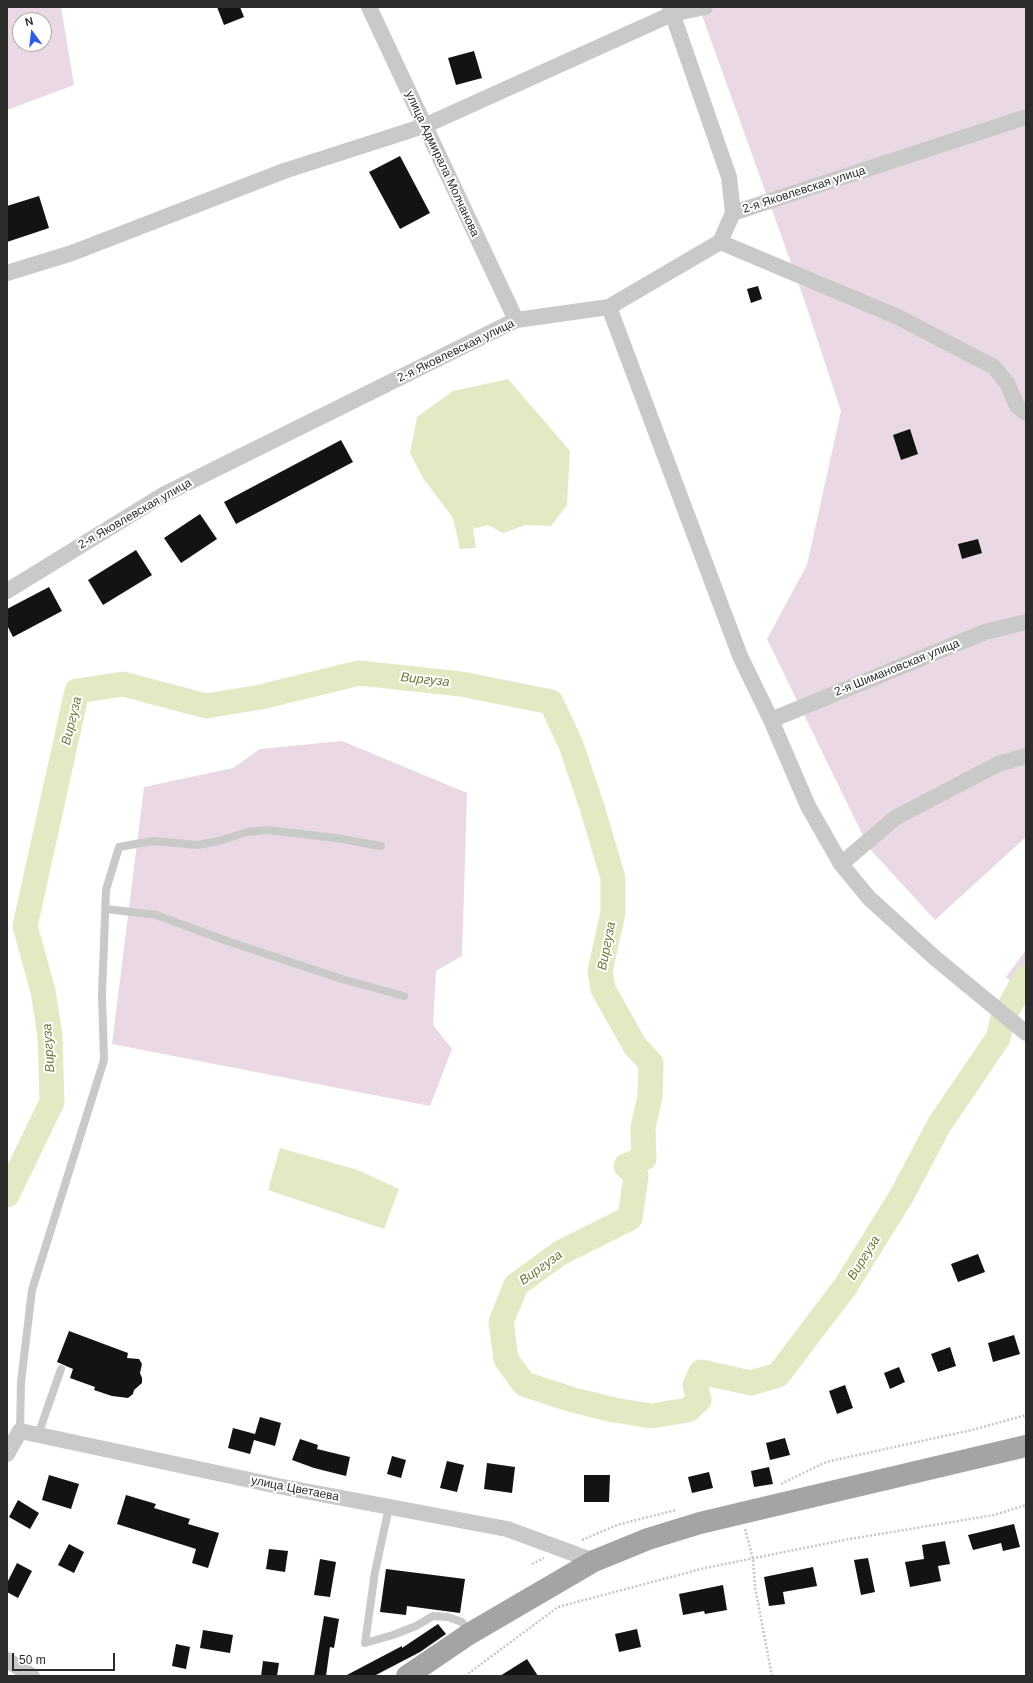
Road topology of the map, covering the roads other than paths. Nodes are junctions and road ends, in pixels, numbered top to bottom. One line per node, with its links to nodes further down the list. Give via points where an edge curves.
1 (369, 7): 5 (street, улица Адмирала Молчанова)
2 (705, 7): 3 (street)
3 (671, 11): 5 (street); 6 (street, via 729,177)
4 (1026, 117): 6 (street, 2-я Яковлевская улица)
5 (424, 126): 8 (street, via 284,171 72,253); 10 (street, улица Адмирала Молчанова)
6 (733, 213): 7 (street, 2-я Яковлевская улица)
7 (720, 242): 9 (street, 2-я Яковлевская улица); 11 (street, via 898,317 994,367 1007,383 1017,406)
8 (7, 274)
9 (609, 306): 10 (street, 2-я Яковлевская улица); 14 (street, via 740,656)
10 (516, 320): 12 (street, 2-я Яковлевская улица, via 163,495)
11 (1026, 413)
12 (7, 591)
13 (1026, 622): 14 (street, 2-я Шимановская улица, via 985,632)
14 (771, 720): 17 (street, via 808,806)
15 (1026, 756): 17 (street, via 998,764 895,818)
16 (381, 846): 18 (lane, via 267,830 247,832 198,845 153,840 119,848 106,890)
17 (841, 864): 20 (street, via 869,898 935,958)
18 (106, 909): 19 (lane, via 156,915 345,980); 22 (lane, via 102,995 104,1060 32,1290 21,1382)
19 (404, 996)
20 (1026, 1033)
21 (61, 1369): 23 (lane)
22 (20, 1432): 23 (street, улица Цветаева); 25 (street)
23 (38, 1435): 26 (street, улица Цветаева)
24 (1026, 1446): 27 (main road, via 700,1523 648,1539)
25 (7, 1454)
26 (389, 1507): 27 (street, улица Цветаева, via 507,1529); 28 (lane, via 375,1572 365,1643 410,1629 433,1616 448,1617 462,1622)
27 (594, 1561): 28 (main road)
28 (469, 1634): 31 (main road)
29 (7, 1660): 30 (street)
30 (32, 1676)
31 (407, 1676)

